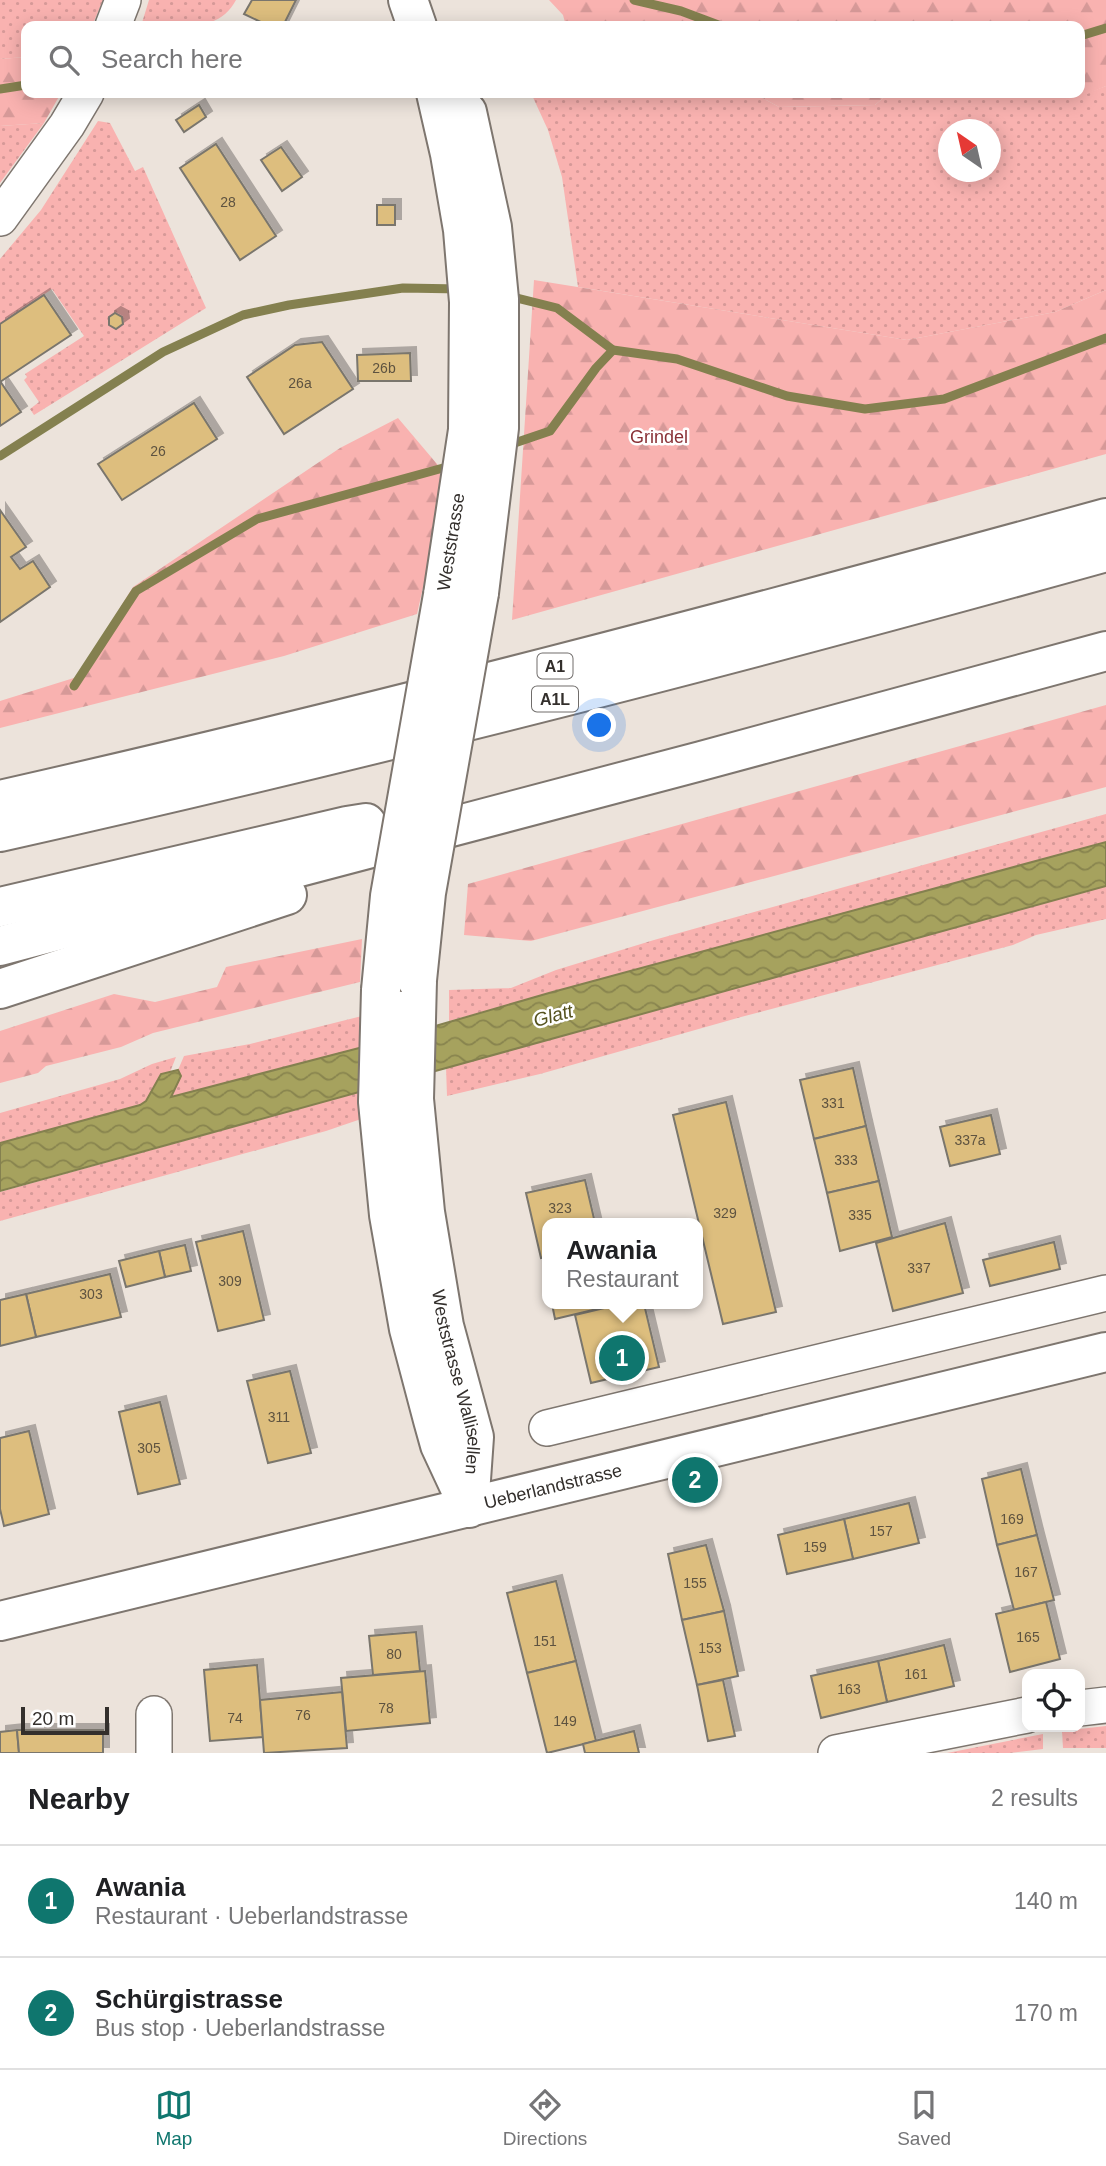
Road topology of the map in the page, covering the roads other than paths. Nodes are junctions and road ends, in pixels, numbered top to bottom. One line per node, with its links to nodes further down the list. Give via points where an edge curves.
1 (123, 0): 4 (street)
2 (408, 0): 5 (main road)
3 (435, 0): 6 (main road)
4 (115, 21)
5 (415, 21)
6 (442, 21)
7 (83, 98): 10 (street)
8 (437, 98): 11 (main road, Weststrasse, via 450,154)
9 (463, 98): 11 (main road, Weststrasse)
10 (0, 218)
11 (477, 228): 21 (main road, Weststrasse, bridge, via 499,299 499,428 479,593 426,893); 23 (main road, Weststrasse, bridge, via 468,302 468,430 390,896)
12 (1106, 518): 15 (main road, A1, via 621,649)
13 (1106, 552): 18 (main road, A1L, via 653,675)
14 (1106, 651): 16 (main road)
15 (0, 800)
16 (551, 800): 17 (main road); 19 (main road, via 347,826)
17 (471, 822): 20 (main road); 22 (main road, via 309,888)
18 (0, 832)
19 (0, 907)
20 (0, 946)
21 (417, 979): 25 (main road, Weststrasse Wallisellen, via 414,1099 425,1212)
22 (0, 989)
23 (381, 990): 25 (main road, Weststrasse Wallisellen, via 378,1102 390,1215)
24 (1106, 1293): 27 (street)
25 (427, 1328): 28 (main road, Weststrasse Wallisellen, via 474,1437)
26 (1106, 1352): 28 (main road, Ueberlandstrasse)
27 (547, 1428)
28 (469, 1508): 29 (main road, Ueberlandstrasse)
29 (0, 1621)
30 (1106, 1705): 31 (street)
31 (1085, 1707)
32 (154, 1714): 34 (street)
33 (1022, 1716): 35 (street)
34 (154, 1753)
35 (836, 1753)

